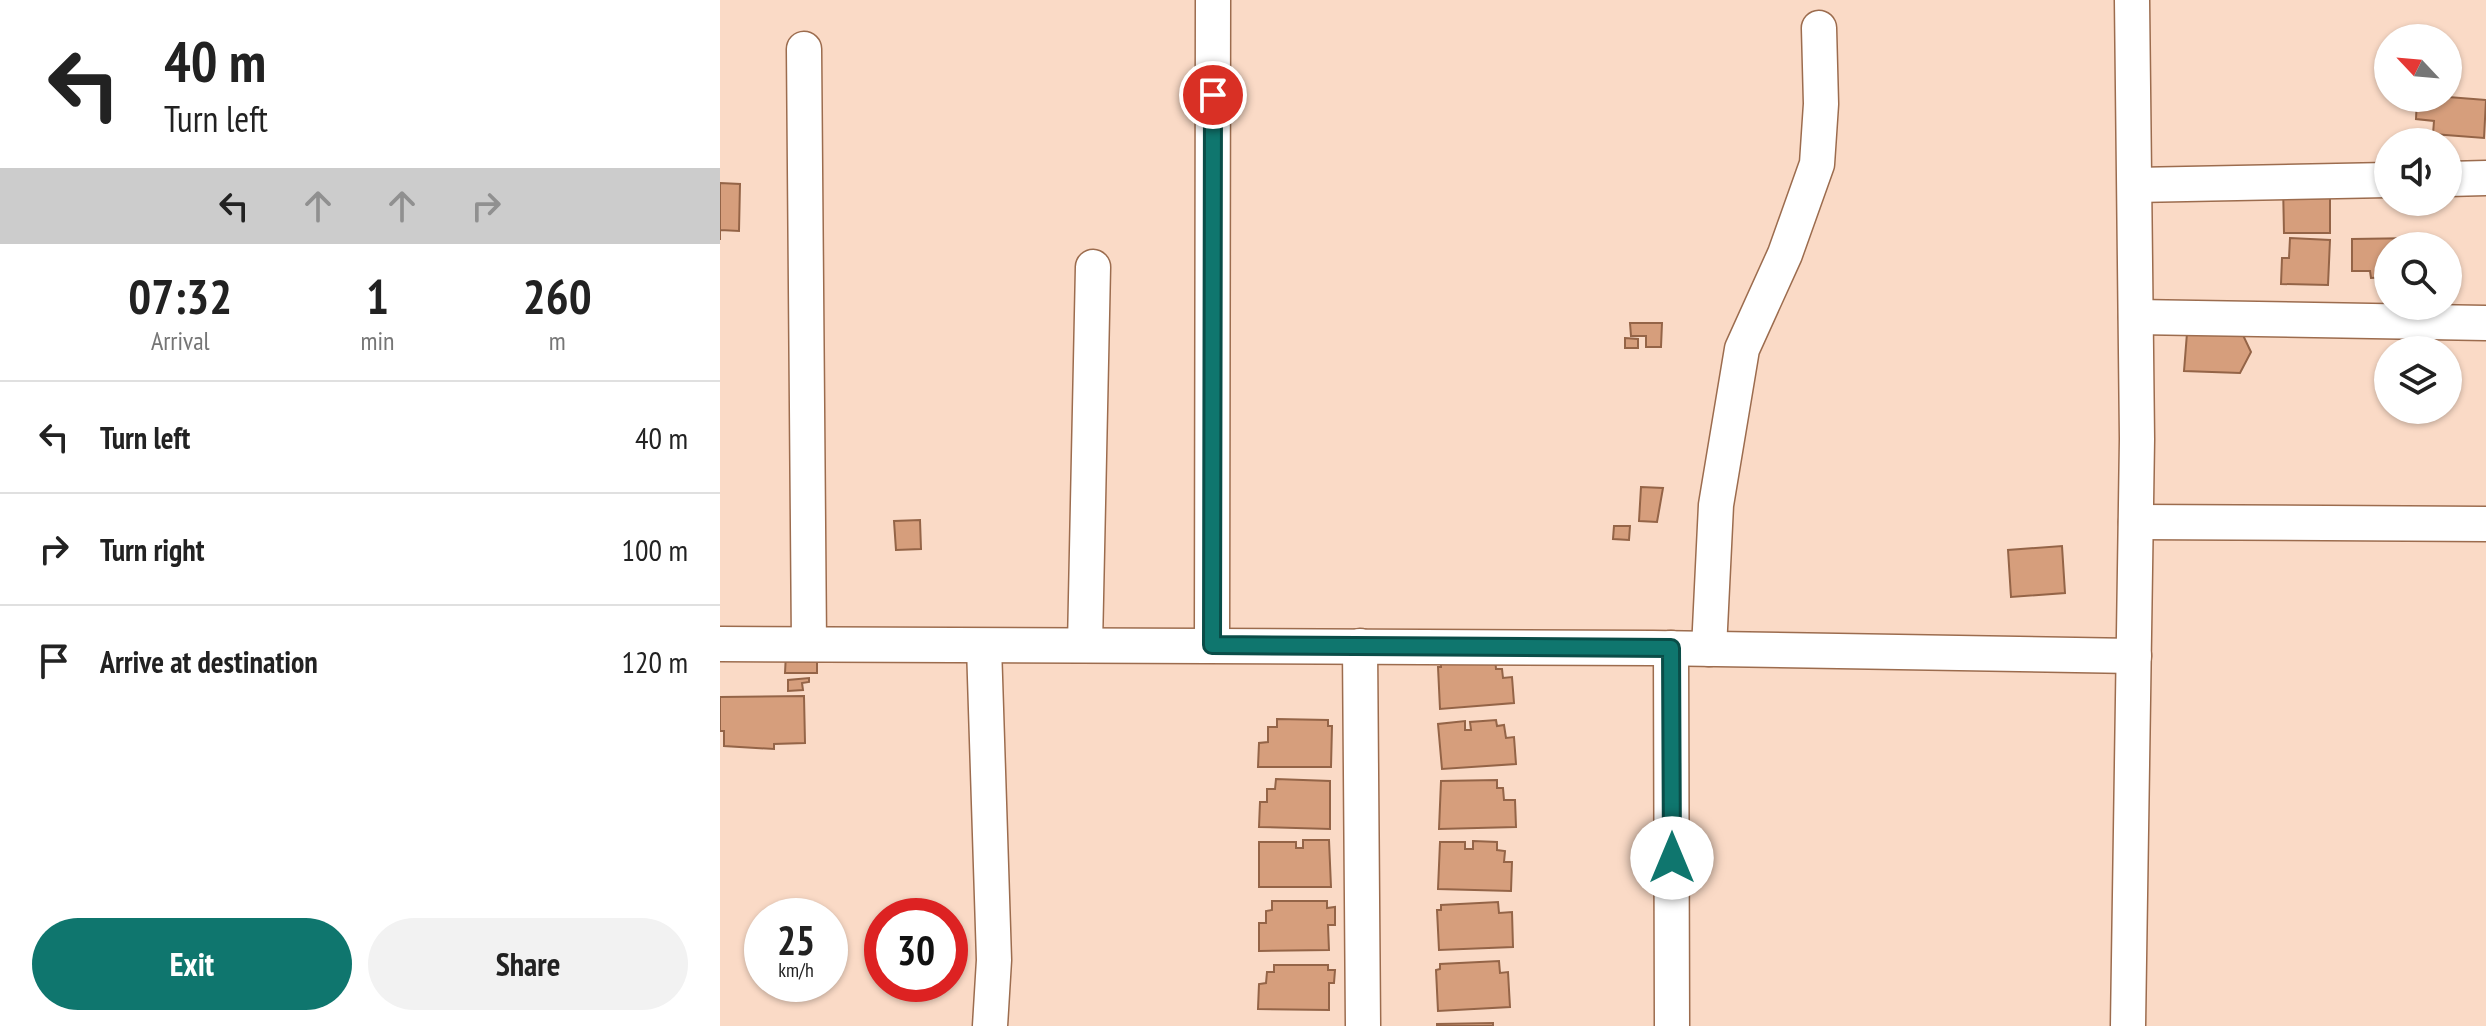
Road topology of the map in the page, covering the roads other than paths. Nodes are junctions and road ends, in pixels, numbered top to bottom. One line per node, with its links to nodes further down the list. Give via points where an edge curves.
1 (1213, 0): 17 (street)
2 (2132, 0): 8 (street)
3 (1819, 28): 21 (street, via 1817,164 1785,254 1742,349 1716,505)
4 (804, 49): 15 (street)
5 (2486, 178): 6 (street)
6 (2462, 179)
7 (2374, 180): 8 (street)
8 (2135, 185): 10 (street)
9 (1093, 267): 16 (street)
10 (2136, 317): 11 (street); 12 (street)
11 (2486, 323)
12 (2136, 522): 13 (street); 22 (street)
13 (2486, 524)
14 (720, 644): 15 (street)
15 (809, 644): 18 (street)
16 (1085, 645): 17 (street); 18 (street)
17 (1212, 645): 19 (street)
18 (984, 646): 23 (street, via 994,960)
19 (1360, 646): 20 (street); 24 (street)
20 (1671, 648): 21 (street); 25 (street)
21 (1709, 649): 22 (street)
22 (2134, 656): 26 (street)
23 (990, 1026)
24 (1363, 1026)
25 (1672, 1026)
26 (2128, 1026)

